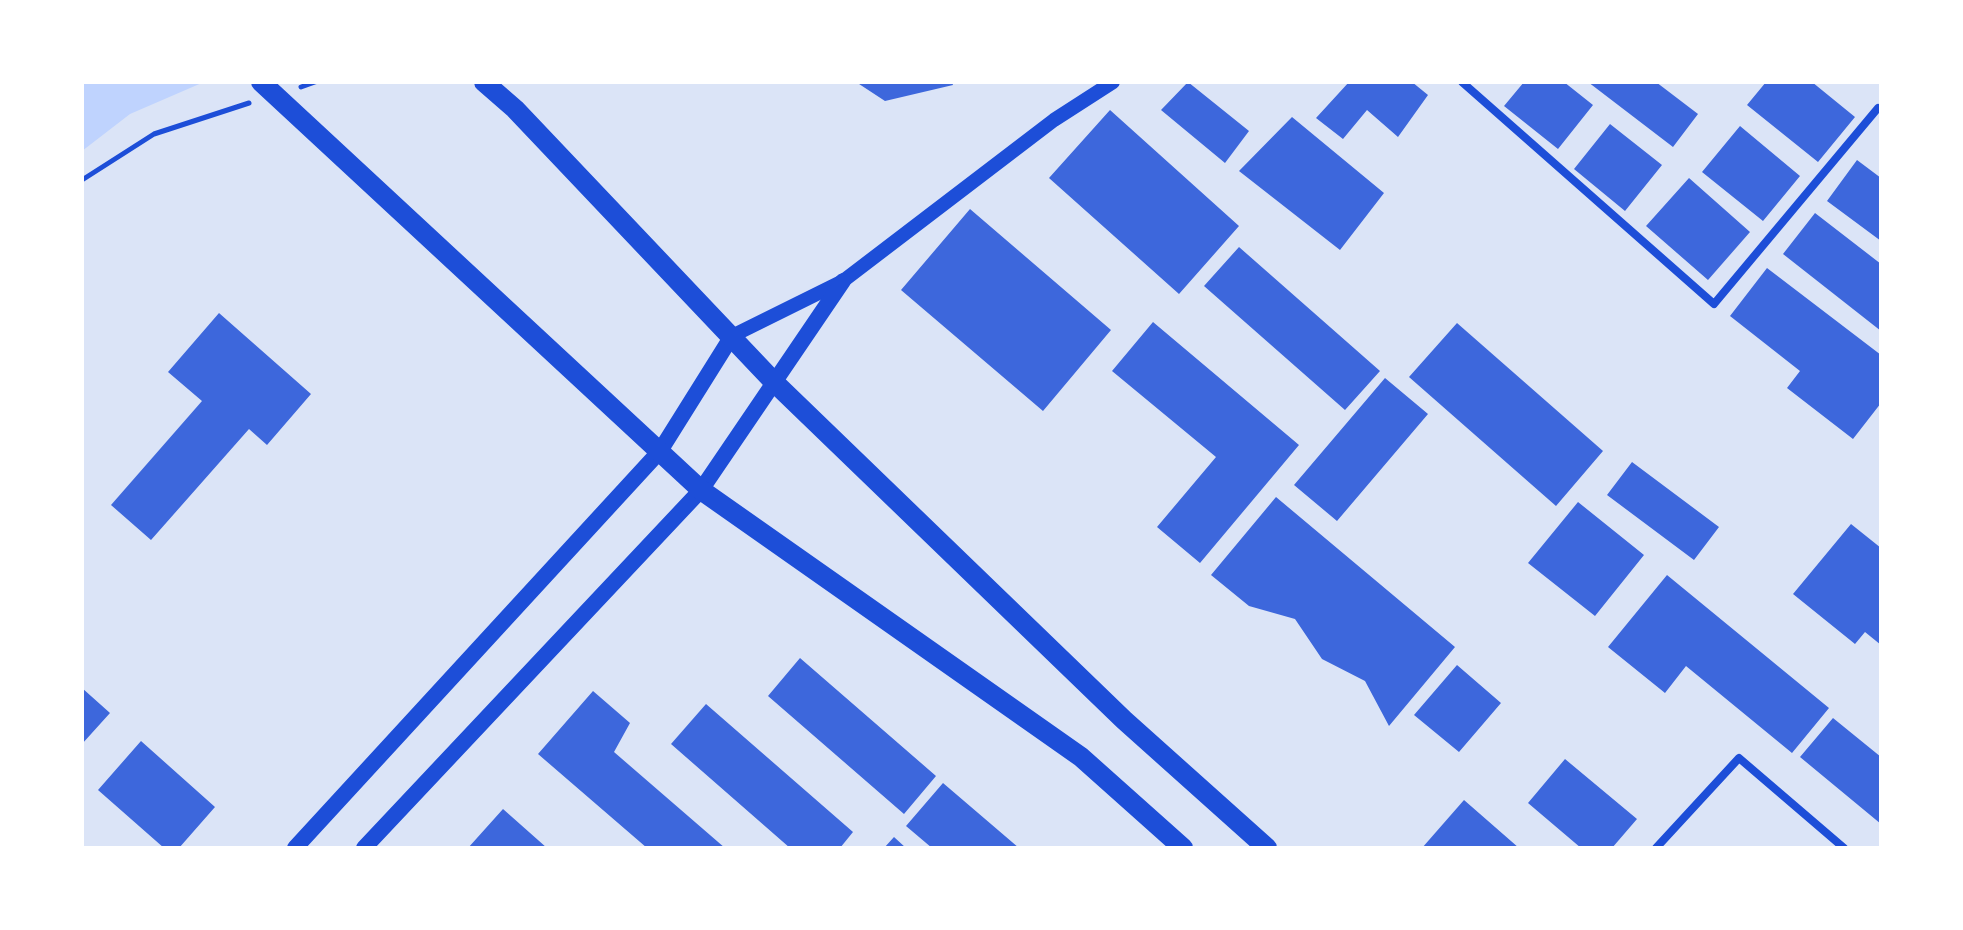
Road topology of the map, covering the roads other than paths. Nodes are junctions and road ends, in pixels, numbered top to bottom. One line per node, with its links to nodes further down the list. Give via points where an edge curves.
1 (484, 82): 7 (main road)
2 (1113, 82): 6 (street, via 1054,120)
3 (1462, 82): 5 (street, via 1714,304)
4 (259, 91): 9 (main road, via 331,145)
5 (1878, 108)
6 (843, 281): 7 (street); 8 (main road)
7 (732, 336): 8 (main road); 9 (main road)
8 (774, 382): 10 (main road); 14 (main road, via 1124,720)
9 (660, 451): 10 (main road); 12 (main road)
10 (701, 490): 11 (main road, via 1081,757); 13 (main road)
11 (1174, 845)
12 (295, 848)
13 (364, 848)
14 (1267, 848)
15 (1656, 848): 16 (street, via 1739,758)
16 (1844, 848)

